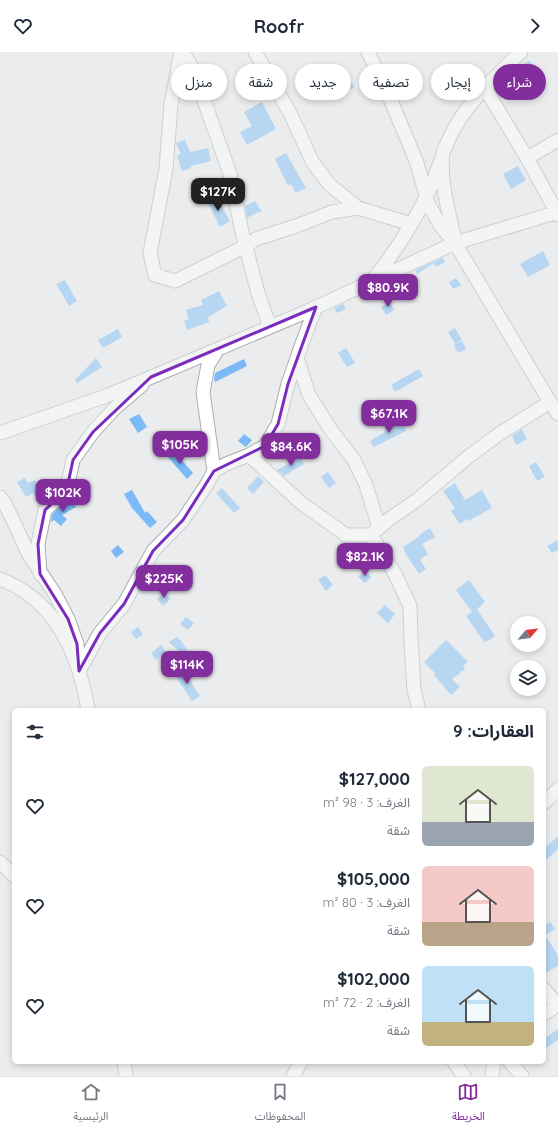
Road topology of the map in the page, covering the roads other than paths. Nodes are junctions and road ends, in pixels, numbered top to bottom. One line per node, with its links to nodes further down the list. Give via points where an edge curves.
1 (182, 52): 15 (street, via 193,69 230,174); 15 (street, via 171,104 166,169 150,253 155,275 175,280)
2 (254, 52): 11 (street, via 291,115 313,163 330,185)
3 (368, 52): 10 (street, via 417,163)
4 (521, 52): 5 (street)
5 (485, 88): 9 (street)
6 (475, 100): 8 (street, via 463,114)
7 (558, 140): 9 (street)
8 (443, 153): 10 (street); 14 (street, via 445,188)
9 (527, 158): 12 (street)
10 (426, 196): 13 (street); 14 (street, via 440,225)
11 (358, 208): 13 (street); 15 (street, via 332,212 256,239)
12 (557, 213): 14 (street)
13 (411, 224): 16 (street)
14 (455, 243): 16 (street); 22 (street)
15 (246, 246): 18 (street)
16 (372, 282): 17 (street)
17 (316, 307): 18 (street); 20 (street)
18 (270, 327): 19 (street)
19 (218, 349): 21 (street); 26 (street, via 208,365 203,392)
20 (297, 358): 25 (street, via 278,424 265,446); 28 (street, via 309,395 354,460 366,485)
21 (151, 377): 24 (street, via 109,395); 29 (street, via 115,408 93,432 74,460 69,479 58,498 45,510 38,544)
22 (550, 402): 23 (street); 28 (street, via 499,434 418,500)
23 (558, 414)
24 (0, 433)
25 (249, 455): 26 (street); 28 (street, via 300,502 346,535)
26 (214, 471): 31 (street, via 183,520 154,551 124,604 100,633)
27 (0, 497): 29 (street)
28 (375, 531): 33 (street, via 410,606 414,690)
29 (40, 574): 31 (street, via 55,594 68,619 77,644)
30 (0, 579): 31 (street, via 14,584 52,615 70,645)
31 (79, 672): 32 (street)
32 (88, 708)
33 (418, 708)
34 (558, 789): 35 (street)
35 (546, 801)
36 (0, 862): 37 (street)
37 (12, 874)
38 (546, 991): 39 (street)
39 (558, 1006): 40 (street)
40 (546, 1013)
41 (124, 1064): 46 (street)
42 (300, 1064): 47 (street)
43 (455, 1064): 48 (street)
44 (494, 1064): 49 (street)
45 (512, 1064): 50 (street)
46 (126, 1076)
47 (292, 1076)
48 (464, 1076)
49 (492, 1076)
50 (522, 1076)

